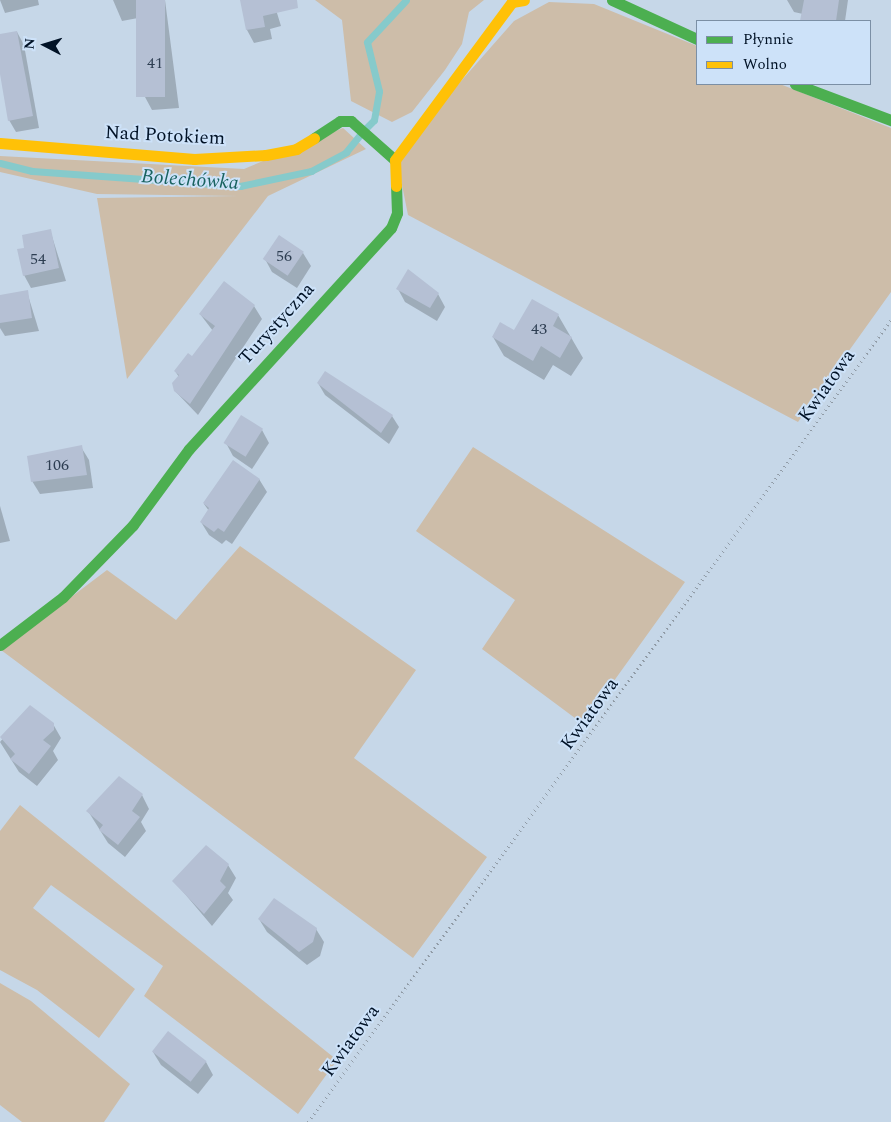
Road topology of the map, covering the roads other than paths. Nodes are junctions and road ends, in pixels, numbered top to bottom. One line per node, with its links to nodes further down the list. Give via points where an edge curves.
1 (524, 0): 7 (street, via 512,2)
2 (612, 0): 3 (street)
3 (696, 39)
4 (798, 85): 5 (street)
5 (891, 120)
6 (0, 143): 7 (street, Nad Potokiem, via 212,158 289,150 340,121 356,125)
7 (395, 160): 8 (street, Turystyczna, via 397,213 390,228 189,449 133,525 63,597)
8 (0, 645)

